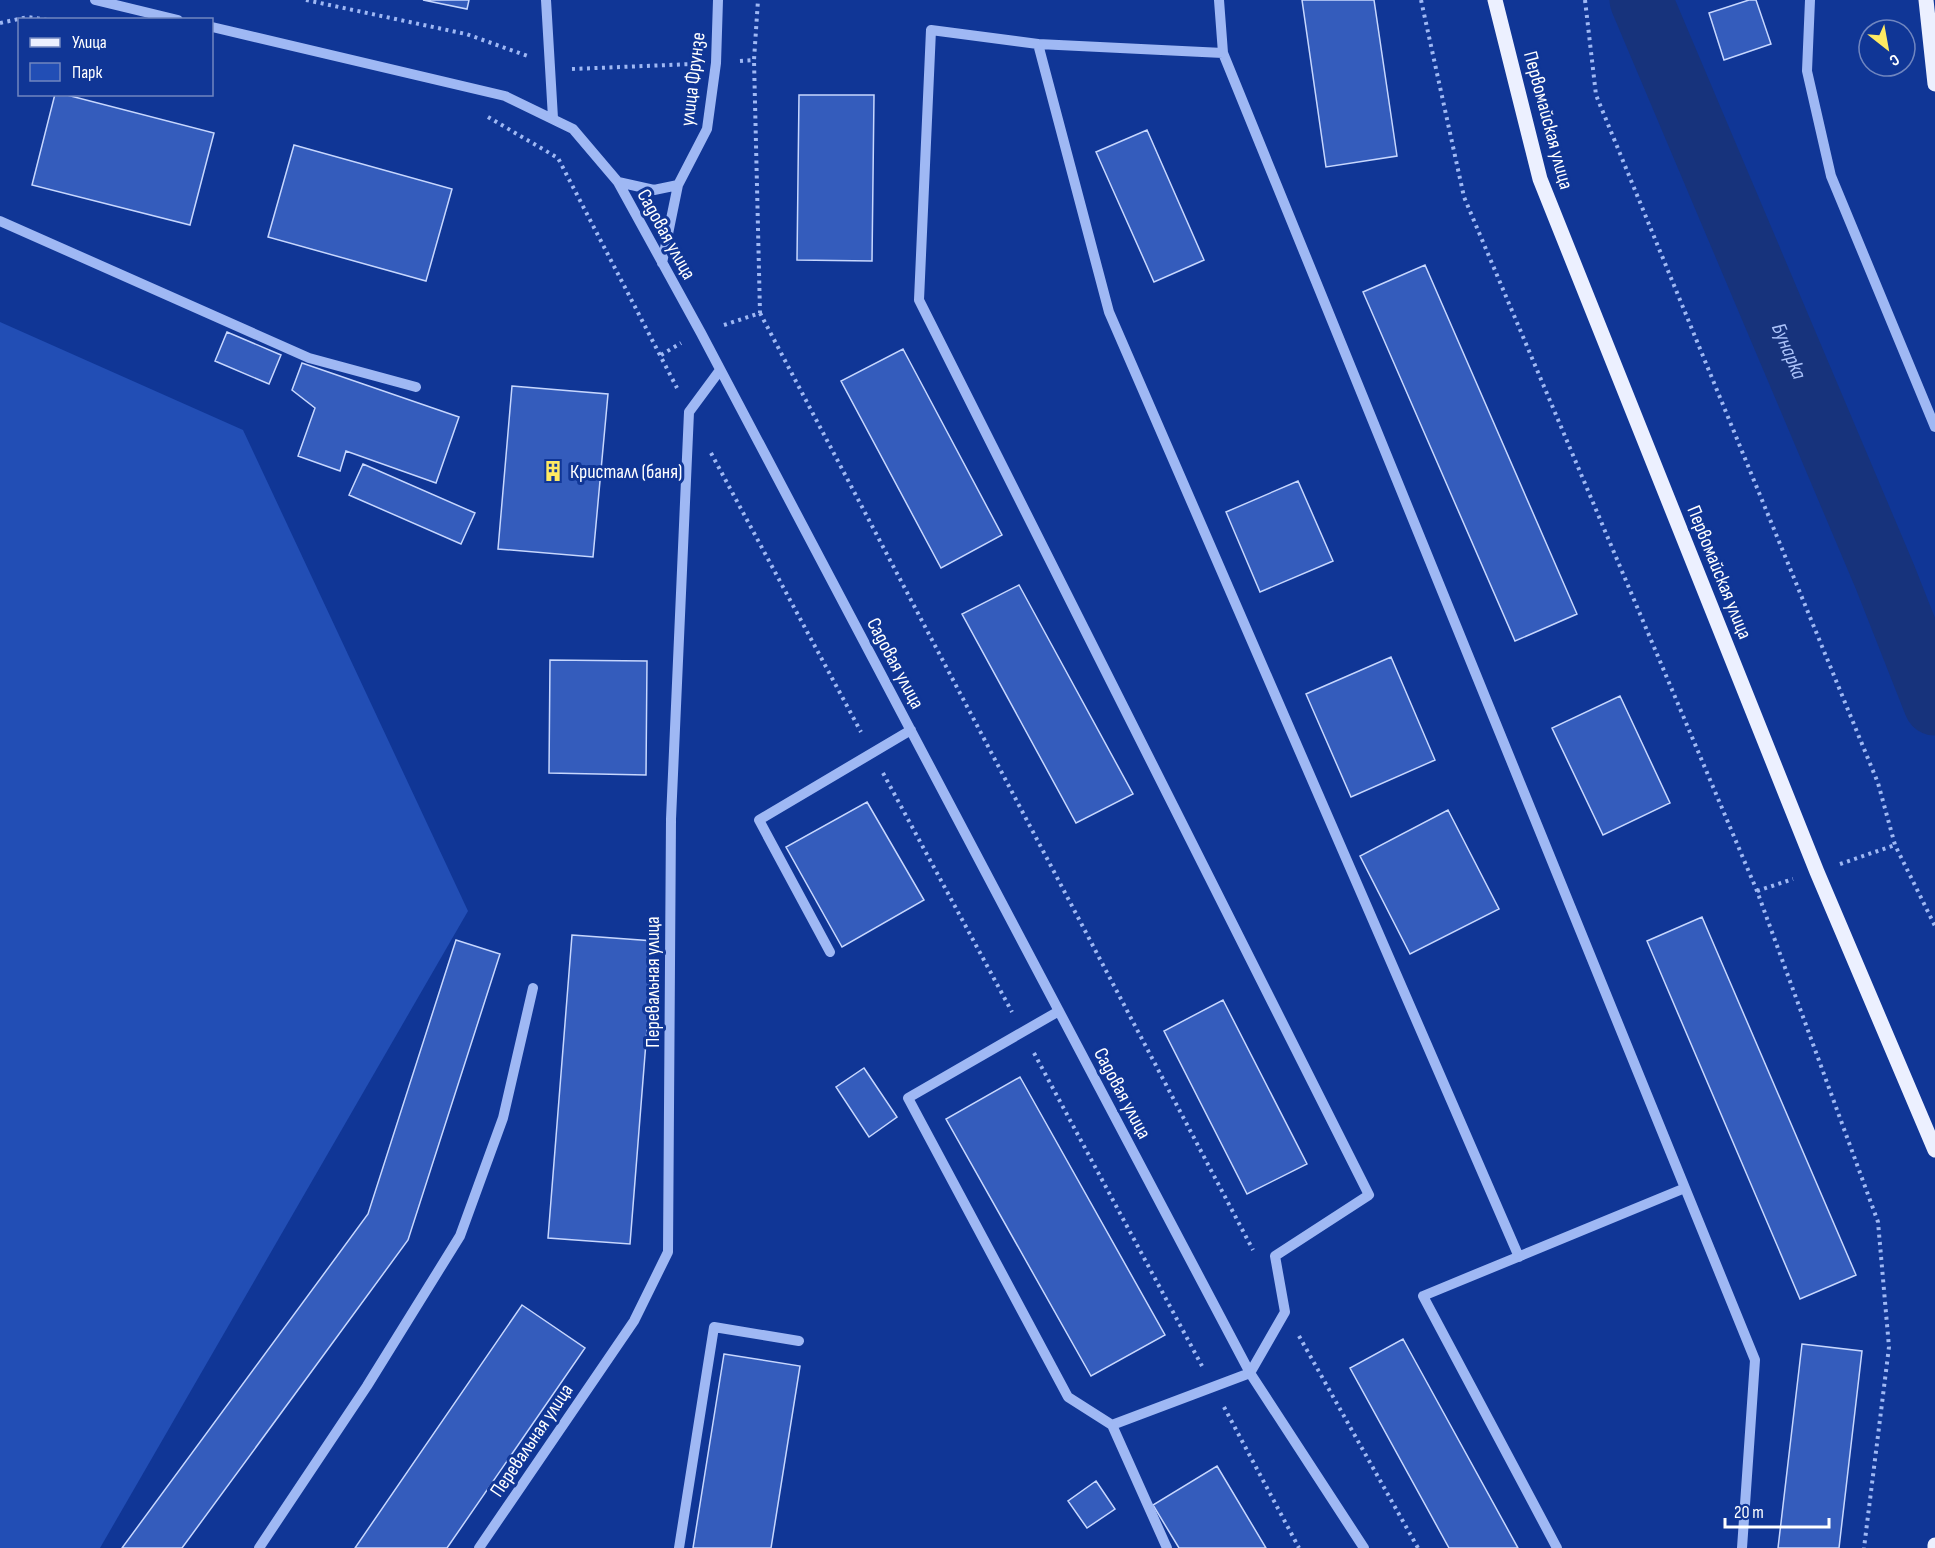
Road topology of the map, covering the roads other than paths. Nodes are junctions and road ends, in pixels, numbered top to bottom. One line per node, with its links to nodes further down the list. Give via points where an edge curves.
1 (95, 0): 8 (street)
2 (546, 0): 13 (street)
3 (718, 0): 15 (street, улица Фрунзе, via 716,63 707,129)
4 (1219, 0): 11 (street)
5 (1495, 0): 25 (main road, Первомайская улица, via 1540,179 1813,861)
6 (1810, 0): 20 (street, via 1807,71 1831,176)
7 (1929, 8): 12 (main road)
8 (170, 18)
9 (213, 27): 13 (street, Садовая улица, via 505,96)
10 (1038, 44): 11 (street); 27 (street, via 1109,312); 29 (street, via 931,30 919,300 1369,1195 1275,1257 1285,1312)
11 (1223, 53): 26 (street)
12 (1935, 84)
13 (552, 118): 14 (street, Садовая улица, via 573,129)
14 (618, 182): 15 (street, via 654,190); 17 (street, Садовая улица)
15 (678, 185): 17 (street, улица Фрунзе)
16 (0, 221): 19 (street, via 309,358)
17 (662, 263): 18 (street, Садовая улица)
18 (720, 370): 21 (street, Садовая улица); 32 (street, Перевальная улица, via 689,412 671,819 668,1252 634,1321)
19 (416, 387)
20 (1935, 426)
21 (911, 730): 22 (street, via 759,820); 24 (street, Садовая улица)
22 (831, 952)
23 (533, 988): 31 (street, via 503,1118 460,1236 367,1386)
24 (1059, 1011): 29 (street, Садовая улица); 30 (street, via 908,1098 1068,1397)
25 (1935, 1150)
26 (1685, 1188): 27 (street); 37 (street, via 1755,1360)
27 (1519, 1257): 36 (street, via 1423,1296)
28 (799, 1341): 33 (street, via 714,1327)
29 (1250, 1373): 30 (street); 35 (street, Садовая улица)
30 (1112, 1425): 34 (street)
31 (259, 1548)
32 (479, 1548)
33 (679, 1548)
34 (1167, 1548)
35 (1364, 1548)
36 (1557, 1548)
37 (1742, 1548)

